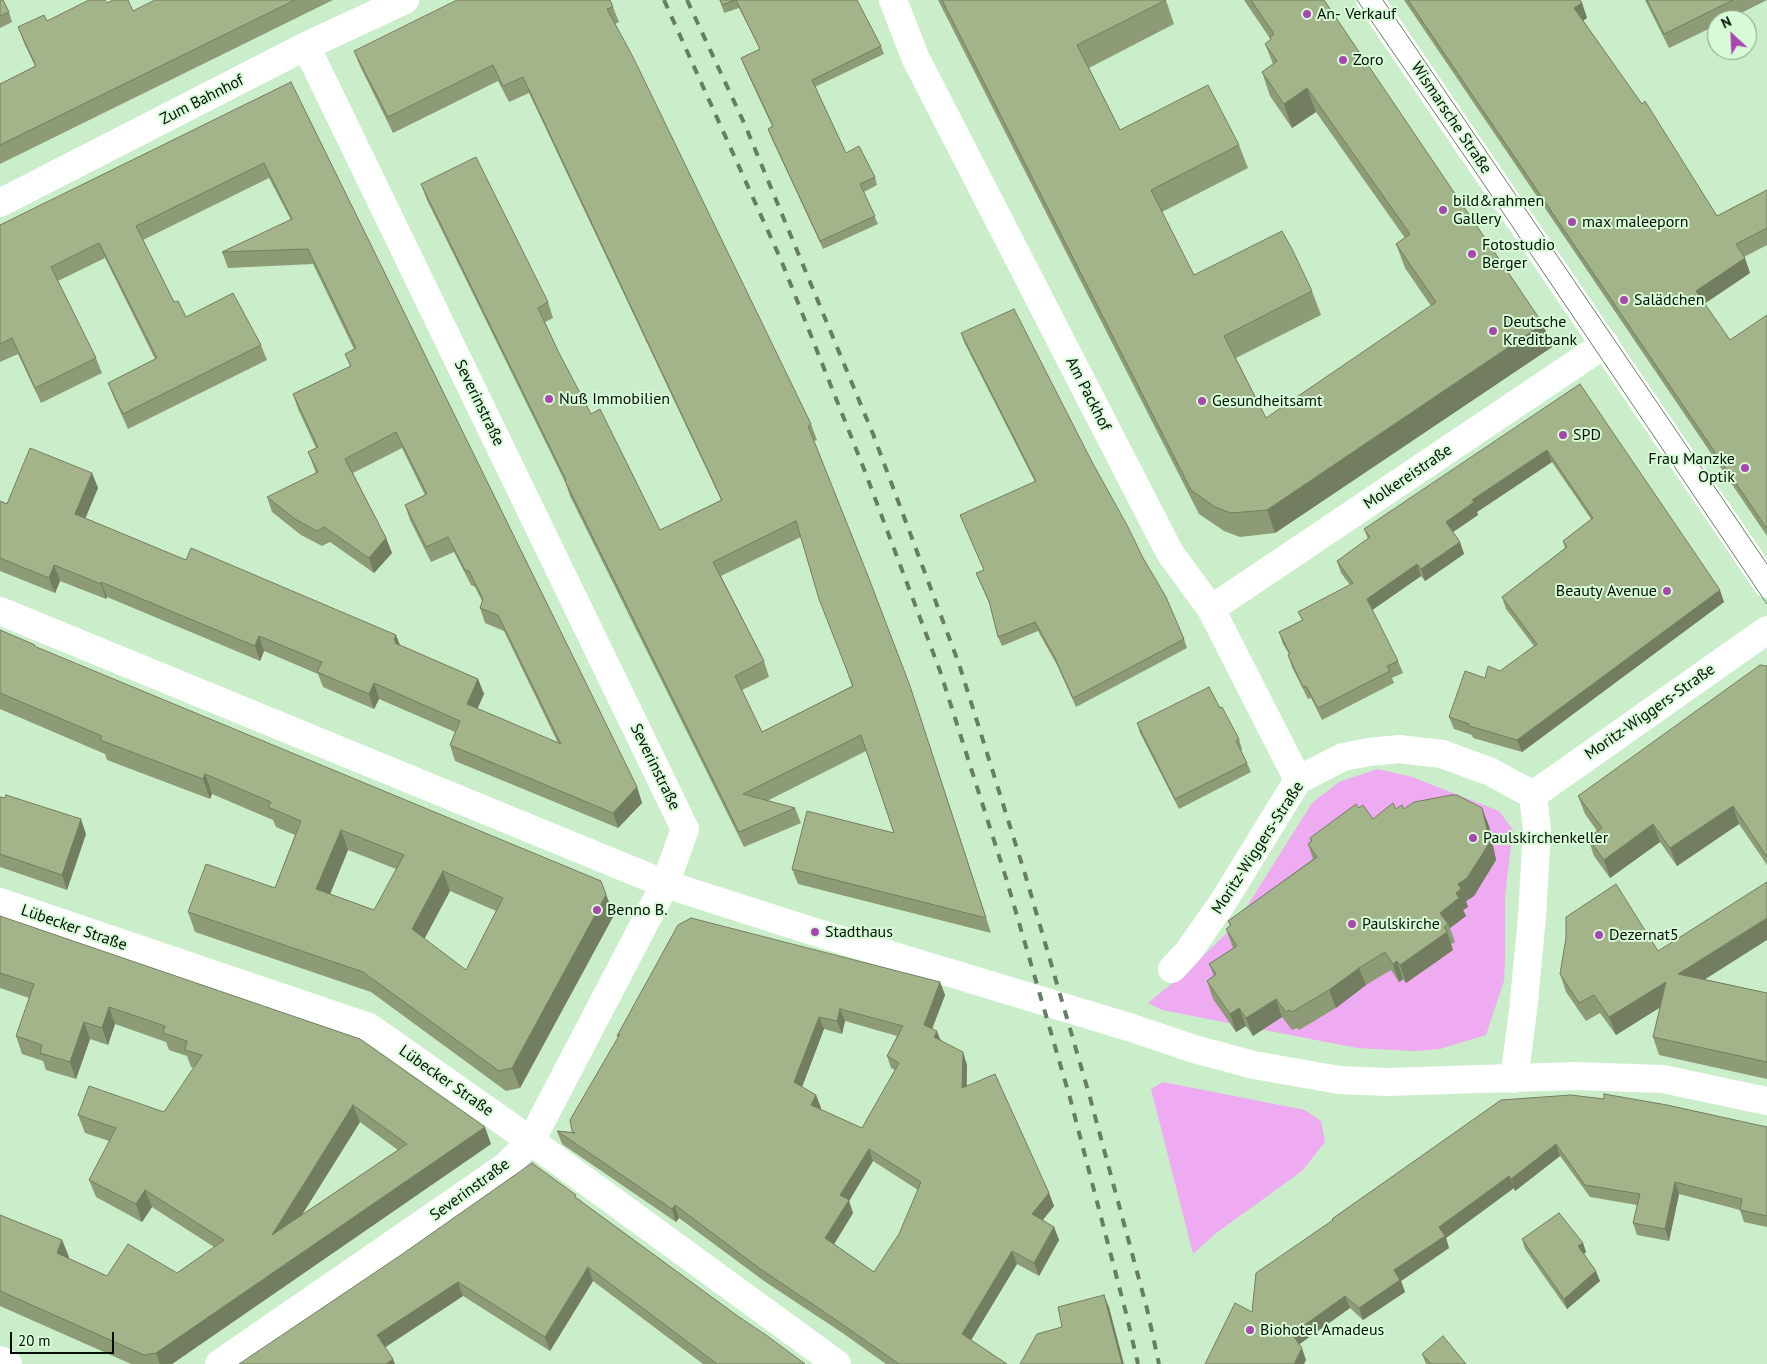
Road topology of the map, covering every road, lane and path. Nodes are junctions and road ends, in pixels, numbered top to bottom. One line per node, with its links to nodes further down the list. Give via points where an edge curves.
1 (405, 0): 4 (street, Zum Bahnhof)
2 (893, 0): 8 (street, Am Packhof, via 915,57 1165,544)
3 (1370, 0): 6 (street, Wismarsche Straße)
4 (306, 46): 5 (street, Zum Bahnhof); 13 (street, Severinstraße, via 685,829)
5 (0, 203)
6 (1605, 344): 7 (street, Wismarsche Straße); 8 (street, Molkereistraße)
7 (1767, 584)
8 (1211, 609): 11 (street, Am Packhof)
9 (0, 611): 13 (street)
10 (1767, 630): 12 (street, Moritz-Wiggers-Straße)
11 (1298, 780): 12 (street, Moritz-Wiggers-Straße, via 1343,757 1399,749 1442,754 1491,772); 15 (street, Moritz-Wiggers-Straße, via 1223,902)
12 (1533, 794): 16 (street, via 1537,830 1532,916)
13 (666, 884): 16 (street, via 1182,1046 1246,1062 1340,1080); 18 (street, Severinstraße)
14 (0, 902): 18 (street, Lübecker Straße, via 369,1027)
15 (1172, 969)
16 (1514, 1079): 17 (street, via 1575,1076 1663,1079)
17 (1767, 1101)
18 (531, 1141): 21 (street, Severinstraße, via 506,1166); 22 (street, Lübecker Straße)
19 (0, 1360): 20 (street)
20 (8, 1364)
21 (219, 1364)
22 (837, 1364)

